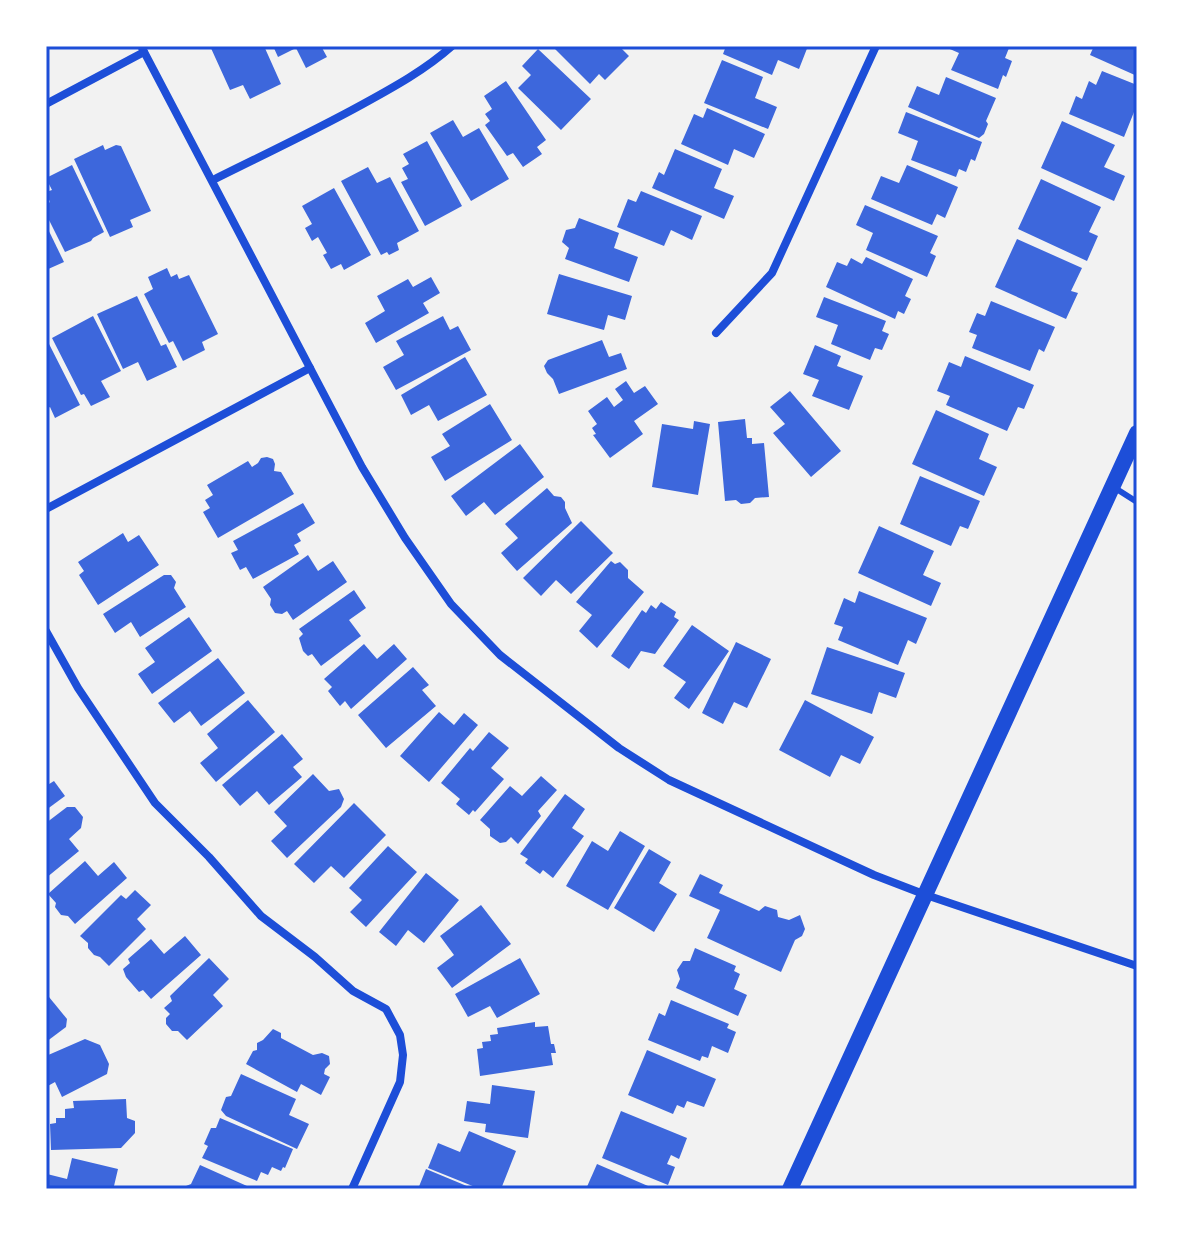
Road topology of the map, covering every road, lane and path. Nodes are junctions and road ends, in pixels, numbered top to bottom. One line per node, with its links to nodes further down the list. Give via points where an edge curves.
1 (452, 46): 5 (street, via 374,98)
2 (876, 46): 6 (street, via 772,273)
3 (143, 49): 4 (street); 5 (street)
4 (46, 104)
5 (213, 180): 7 (street)
6 (716, 333)
7 (310, 368): 11 (street); 13 (street, via 405,538 451,604 500,655 619,748 669,780)
8 (1137, 433): 9 (main road)
9 (1112, 486): 10 (lane); 13 (main road)
10 (1137, 502)
11 (46, 509)
12 (46, 631): 15 (street, via 155,803 261,916 353,991 386,1009 400,1035 400,1082)
13 (926, 895): 14 (street); 16 (main road)
14 (1137, 966)
15 (352, 1189)
16 (790, 1189)

